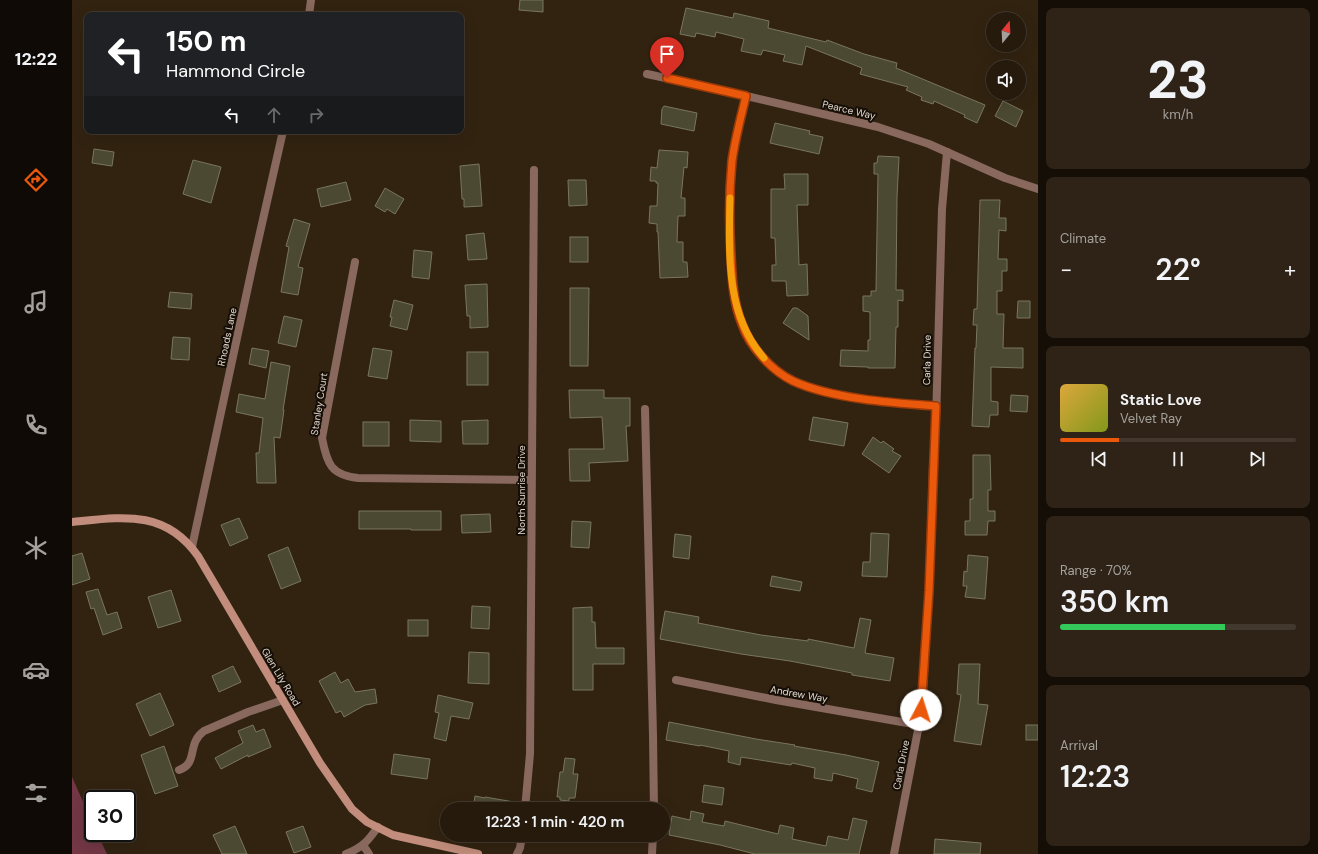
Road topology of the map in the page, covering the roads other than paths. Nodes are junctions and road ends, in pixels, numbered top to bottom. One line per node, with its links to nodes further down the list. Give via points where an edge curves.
1 (311, 0): 2 (street)
2 (309, 12)
3 (647, 74): 4 (street, Pearce Way)
4 (746, 96): 6 (street, Pearce Way, via 878,127); 10 (street, via 732,161 730,232 734,296 742,325 749,338 767,362 779,372 808,386 853,397)
5 (282, 134): 14 (street, Rhoads Lane)
6 (947, 152): 8 (street, Pearce Way, via 1005,178); 10 (street, Carla Drive, via 941,222)
7 (534, 170): 12 (street, North Sunrise Drive)
8 (1038, 189)
9 (355, 262): 12 (street, Stanley Court, via 322,438 328,461 335,471 346,477 358,478)
10 (936, 406): 17 (street, Carla Drive, via 929,591)
11 (645, 409): 20 (street)
12 (531, 480): 19 (street, North Sunrise Drive, via 530,754)
13 (72, 522): 14 (street, Glen Lily Road, via 109,518 143,520 172,529)
14 (192, 547): 16 (street, Glen Lily Road)
15 (676, 680): 17 (street, Andrew Way)
16 (283, 700): 18 (street, via 248,712 199,734 194,741 189,765); 21 (street, Glen Lily Road, via 320,763 352,809 367,822)
17 (919, 725): 30 (street, Carla Drive)
18 (179, 770)
19 (526, 802)
20 (654, 802)
21 (378, 827): 24 (street); 27 (street, Glen Lily Road, via 393,834)
22 (521, 842): 28 (street)
23 (653, 842): 29 (street)
24 (363, 845): 25 (street); 26 (street)
25 (346, 854)
26 (369, 854)
27 (478, 854)
28 (517, 854)
29 (652, 854)
30 (894, 854)

